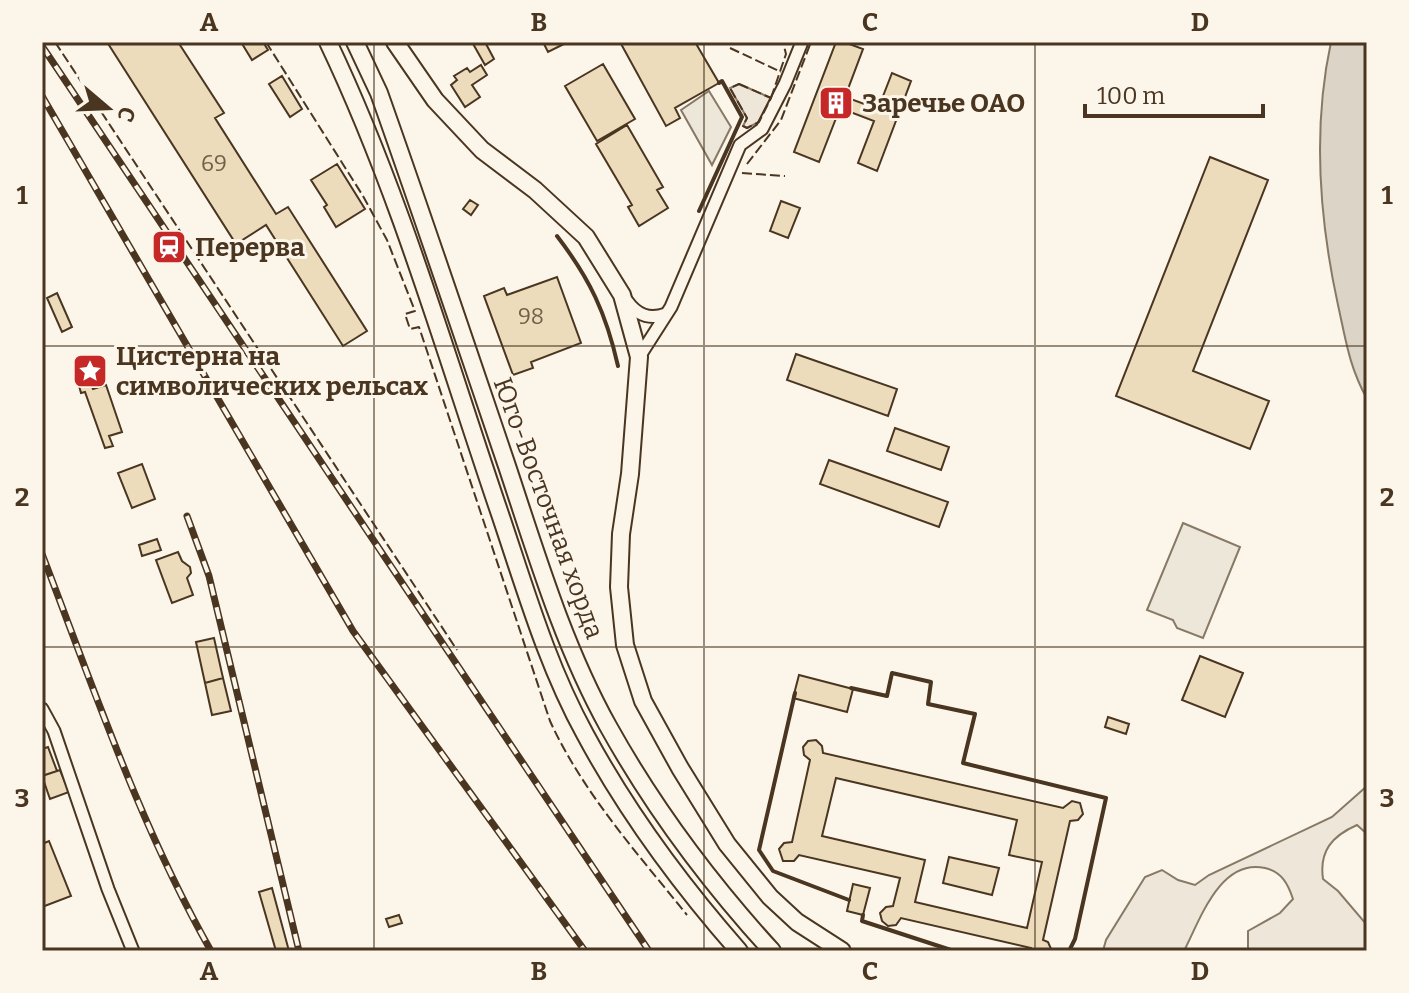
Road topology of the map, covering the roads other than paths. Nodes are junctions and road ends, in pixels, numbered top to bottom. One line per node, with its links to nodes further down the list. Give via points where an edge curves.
1 (328, 42): 10 (main road, Юго-Восточная хорда, via 356,101 416,263 546,650 585,734 650,839)
2 (355, 42): 11 (main road, Юго-Восточная хорда, via 379,93 570,645 607,725 671,828)
3 (395, 42): 5 (main road, via 435,100 482,150 586,237)
4 (802, 42): 6 (street, via 762,129 740,145)
5 (622, 295): 6 (street, via 643,315); 7 (main road)
6 (667, 314): 7 (street)
7 (639, 357): 12 (main road, via 619,587 625,645 643,701 727,844 770,897)
8 (42, 709): 9 (street)
9 (133, 951)
10 (739, 951)
11 (772, 951)
12 (842, 951)

